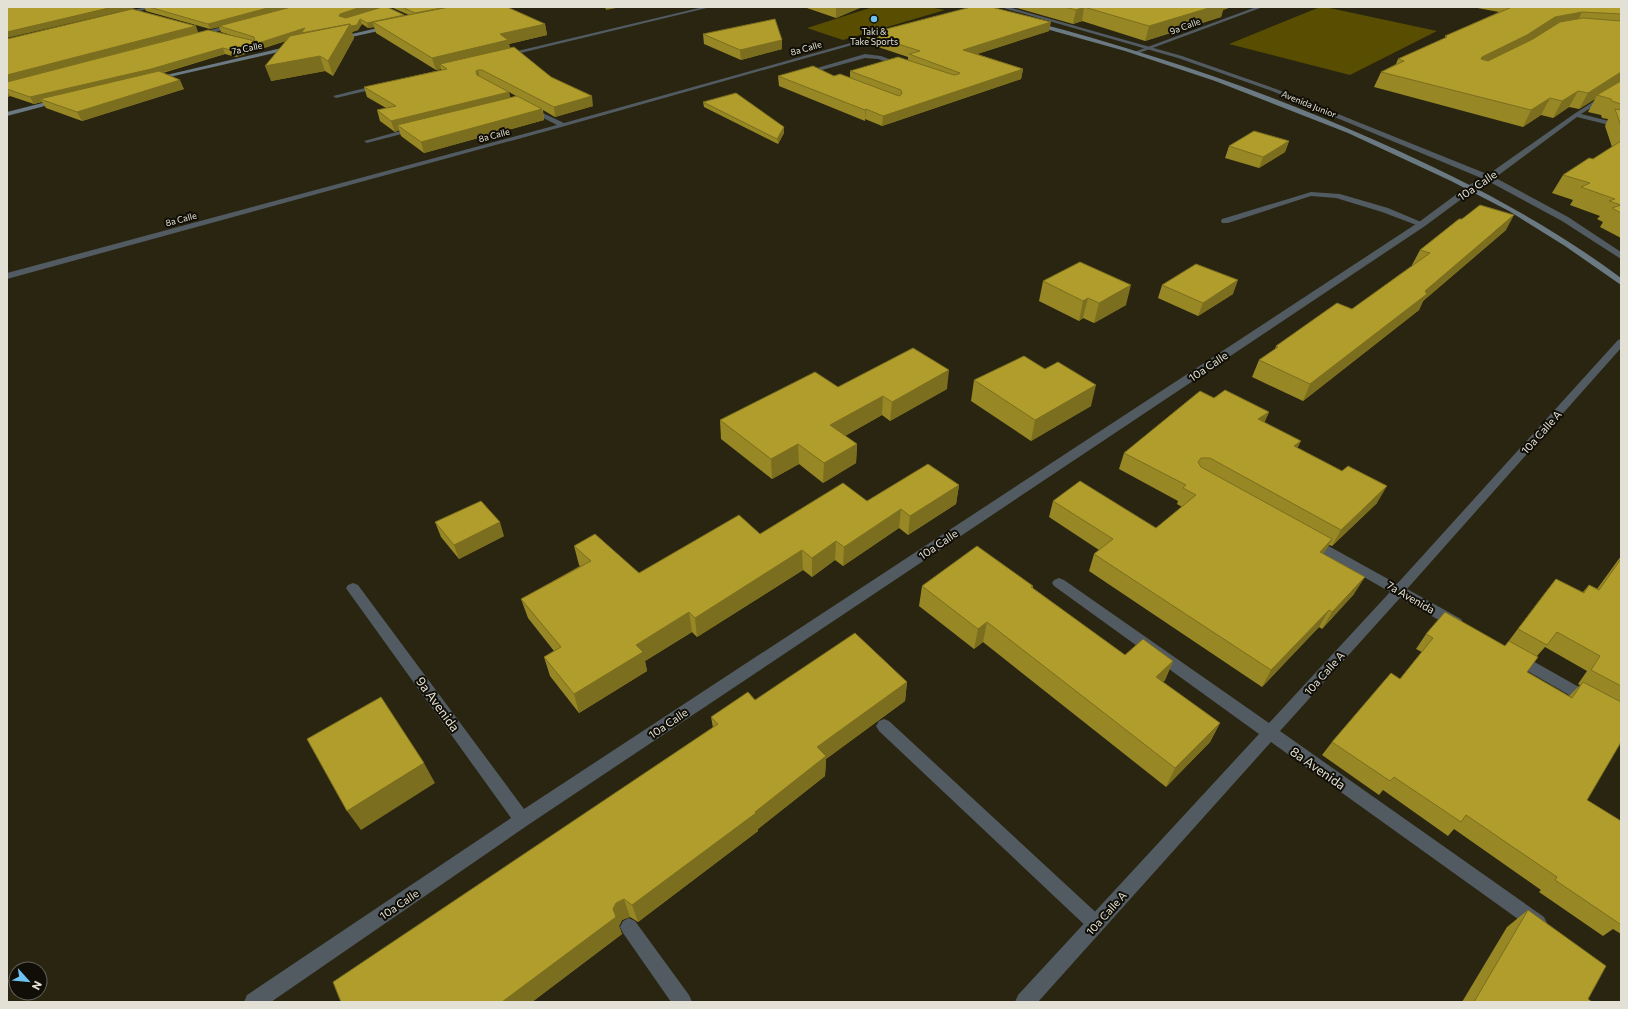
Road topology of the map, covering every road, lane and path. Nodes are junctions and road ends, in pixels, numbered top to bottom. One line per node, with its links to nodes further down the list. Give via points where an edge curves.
1 (120, 7): 9 (street)
2 (152, 7): 9 (street)
3 (709, 7): 26 (street)
4 (985, 7): 7 (street)
5 (1002, 7): 23 (street)
6 (1261, 7): 23 (street, 9a Calle)
7 (976, 9): 8 (street); 10 (main road)
8 (962, 10)
9 (135, 11): 11 (street); 12 (street)
10 (990, 13)
11 (149, 15)
12 (112, 16)
13 (245, 23): 17 (street)
14 (1027, 23): 25 (main road, Avenida Junior)
15 (400, 25): 21 (main road)
16 (192, 28): 17 (street)
17 (206, 33): 19 (street); 20 (street)
18 (891, 33): 24 (street, 8a Calle)
19 (220, 36)
20 (191, 37)
21 (330, 39)
22 (299, 46): 29 (main road, 7a Calle)
23 (1149, 48): 25 (street, 9a Calle); 42 (street, via 1274,90)
24 (830, 50): 27 (street); 38 (street, 8a Calle)
25 (1137, 52): 43 (main road, Avenida Junior, via 1229,82 1335,124)
26 (496, 57)
27 (852, 59): 28 (street, via 865,56 879,57); 30 (street, via 819,69 818,72)
28 (906, 67)
29 (148, 79)
30 (836, 79)
31 (390, 83): 33 (street)
32 (1621, 86): 37 (street, 10a Calle)
33 (336, 96)
34 (66, 99): 36 (main road)
35 (525, 106): 38 (street)
36 (7, 114)
37 (1576, 115): 39 (street); 42 (street, 10a Calle)
38 (563, 125): 47 (street, 8a Calle)
39 (1621, 126)
40 (420, 128): 41 (street)
41 (367, 141)
42 (1489, 178): 43 (street, 10a Calle); 46 (street, via 1565,218)
43 (1472, 187): 45 (street, 10a Calle); 48 (main road, Avenida Junior, via 1592,259)
44 (1225, 221): 45 (street, via 1311,194 1337,196)
45 (1422, 224): 59 (street, 10a Calle)
46 (1621, 256)
47 (7, 276)
48 (1621, 282)
49 (1621, 342): 53 (street, 10a Calle A)
50 (1303, 536): 53 (street, 7a Avenida)
51 (1059, 583): 58 (street, 8a Avenida)
52 (353, 588): 59 (street, 9a Avenida)
53 (1399, 590): 54 (street, 7a Avenida); 58 (street, 10a Calle A)
54 (1468, 630)
55 (1503, 650): 56 (street)
56 (1600, 706)
57 (884, 726): 60 (street)
58 (1269, 733): 60 (street, 10a Calle A); 62 (street, 8a Avenida)
59 (522, 820): 63 (street, 10a Calle)
60 (1096, 924): 65 (street, 10a Calle A)
61 (628, 927): 64 (street)
62 (1552, 933)
63 (254, 1002)
64 (682, 1002)
65 (1025, 1002)

